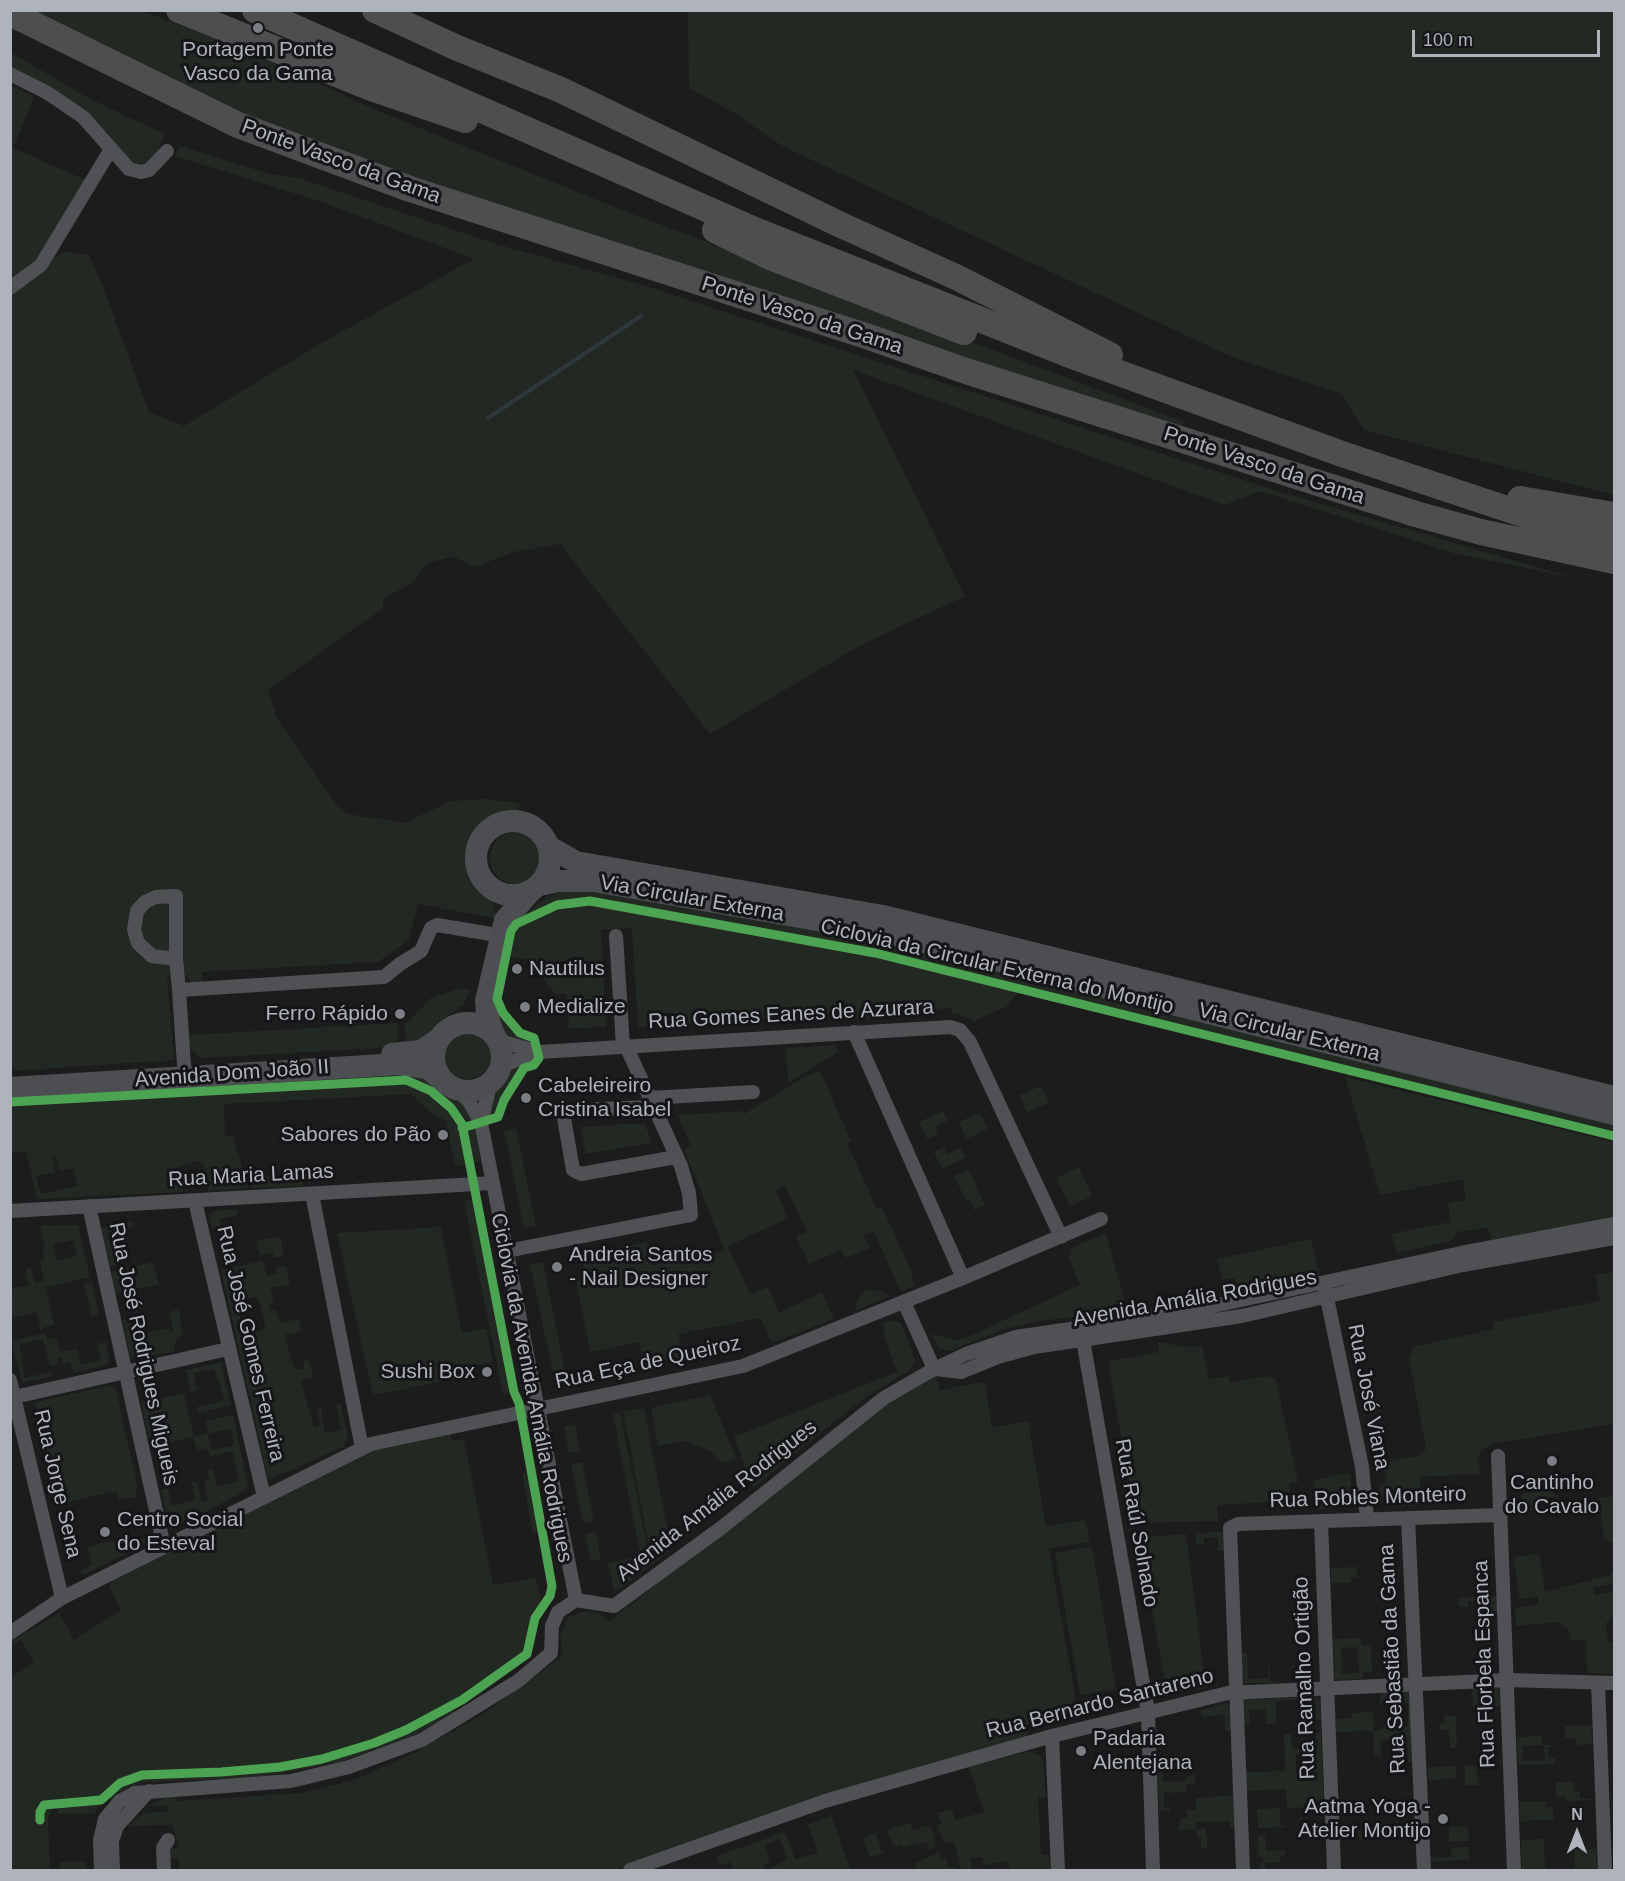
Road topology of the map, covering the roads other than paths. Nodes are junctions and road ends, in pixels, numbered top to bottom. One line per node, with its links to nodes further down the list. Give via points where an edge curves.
1 (179, 10): 9 (highway, Ponte Vasco da Gama, via 363,86 437,108 532,147 770,257 951,327 1114,382)
2 (255, 10): 9 (highway, Ponte Vasco da Gama, via 797,248)
3 (375, 10): 9 (highway, Ponte Vasco da Gama, via 590,103)
4 (10, 13): 14 (highway, Ponte Vasco da Gama, via 238,125 410,189 966,371)
5 (10, 74): 6 (street, via 83,117)
6 (111, 149): 7 (street, via 124,166 135,172 149,170); 8 (street, via 41,265)
7 (167, 151)
8 (10, 288)
9 (1234, 415): 10 (highway, Ponte Vasco da Gama)
10 (1442, 485): 11 (highway); 15 (highway, Ponte Vasco da Gama, via 1564,528)
11 (1550, 504): 12 (highway); 13 (highway)
12 (1614, 515)
13 (1614, 523)
14 (1481, 532): 16 (highway, Ponte Vasco da Gama); 17 (highway)
15 (1614, 538)
16 (1614, 561)
17 (1614, 569)
18 (548, 846): 19 (main road, via 536,829 526,824 493,827 484,836 476,856); 20 (main road, via 549,867); 36 (main road, Via Circular Externa, via 576,862 894,918)
19 (486, 884): 20 (main road, via 508,895); 21 (main road, via 495,909)
20 (536, 887): 27 (main road, via 506,920 486,1000); 38 (main road, Via Circular Externa, via 559,881 594,881 880,932)
21 (491, 934): 24 (street, via 437,925 431,928 421,951 384,977); 25 (main road, via 475,1003)
22 (616, 936): 28 (street)
23 (176, 959): 23 (street, via 177,896 156,897 137,910 134,920 138,943 152,956); 24 (street)
24 (179, 990): 30 (street)
25 (447, 1032): 27 (main road, via 473,1024); 30 (main road, Avenida Dom João II, via 422,1051); 33 (main road, via 435,1047 435,1068)
26 (854, 1032): 28 (street, Rua Gomes Eanes de Azurara); 48 (street, Rua Gomes Eanes de Azurara, via 950,1027 960,1030 970,1042); 52 (street)
27 (495, 1038): 29 (street, Rua Gomes Eanes de Azurara); 32 (main road, via 501,1055)
28 (624, 1046): 29 (street, Rua Gomes Eanes de Azurara); 37 (street)
29 (539, 1052): 32 (street, Rua Gomes Eanes de Azurara, via 507,1064)
30 (184, 1065): 31 (main road, Avenida Dom João II)
31 (10, 1074)
32 (494, 1079): 33 (main road, via 474,1090); 39 (street)
33 (451, 1087): 34 (main road, Avenida Dom João II, via 427,1068 399,1064); 39 (street, via 469,1101)
34 (10, 1088)
35 (753, 1092): 37 (street)
36 (1614, 1097)
37 (651, 1102): 40 (street); 40 (street, via 566,1113 573,1170 581,1174)
38 (1614, 1114)
39 (482, 1124): 41 (street)
40 (676, 1157): 50 (street, via 686,1179 691,1215)
41 (494, 1183): 42 (street, Rua Maria Lamas); 50 (street)
42 (312, 1194): 43 (street, Rua Maria Lamas); 62 (street)
43 (195, 1201): 44 (street, Rua Maria Lamas); 56 (street, Rua José Gomes Ferreira)
44 (89, 1206): 45 (street, Rua Maria Lamas); 58 (street, Rua José Rodrigues Migueis)
45 (10, 1210)
46 (1101, 1219): 48 (street, Rua Eça de Queiroz)
47 (1614, 1224): 51 (street, Avenida Amália Rodrigues)
48 (1061, 1237): 52 (street, Rua Eça de Queiroz)
49 (1614, 1238): 51 (street, Avenida Amália Rodrigues)
50 (507, 1251): 61 (street)
51 (1462, 1259): 53 (street, Avenida Amália Rodrigues)
52 (963, 1278): 54 (street, Rua Eça de Queiroz)
53 (1326, 1290): 55 (street, Avenida Amália Rodrigues, via 1231,1318); 57 (street, Avenida Amália Rodrigues, via 1016,1337); 67 (street, Rua José Viana, via 1362,1467)
54 (904, 1302): 57 (street); 61 (street, Rua Eça de Queiroz, via 743,1366)
55 (1083, 1340): 57 (street, Avenida Amália Rodrigues, via 1034,1347 961,1372); 79 (street, Rua Raúl Solnado)
56 (228, 1349): 58 (street); 64 (street, Rua José Gomes Ferreira)
57 (934, 1369): 71 (street, Avenida Amália Rodrigues, via 884,1398 774,1487 615,1606)
58 (125, 1372): 60 (street); 69 (street, Rua José Rodrigues Migueis)
59 (10, 1380): 60 (street, Rua Jorge Sena)
60 (13, 1398): 70 (street, Rua Jorge Sena)
61 (538, 1408): 62 (street, Rua Eça de Queiroz, via 388,1439); 71 (street)
62 (362, 1448): 64 (street, Rua Eça de Queiroz)
63 (1498, 1456): 65 (street, Rua Florbela Espanca)
64 (264, 1497): 69 (street, Rua Eça de Queiroz)
65 (1500, 1515): 66 (street, Rua Robles Monteiro); 73 (street, Rua Florbela Espanca)
66 (1408, 1518): 67 (street, Rua Robles Monteiro); 76 (street, Rua Sebastião da Gama)
67 (1367, 1519): 68 (street, Rua Robles Monteiro)
68 (1321, 1521): 77 (street, Rua Ramalho Ortigão); 78 (street, Rua Robles Monteiro, via 1238,1524 1230,1528)
69 (164, 1547): 70 (street, Rua Eça de Queiroz)
70 (62, 1598): 72 (street, Rua Eça de Queiroz)
71 (576, 1600): 81 (street, via 558,1612 552,1626 551,1653 518,1681 422,1740 349,1767 291,1781)
72 (10, 1633)
73 (1508, 1680): 74 (street, Rua Bernardo Santareno); 76 (street, Rua Bernardo Santareno); 92 (street, Rua Florbela Espanca)
74 (1598, 1683): 75 (street, Rua Bernardo Santareno); 93 (street)
75 (1614, 1683)
76 (1415, 1684): 77 (street, Rua Bernardo Santareno); 91 (street, Rua Sebastião da Gama)
77 (1326, 1689): 78 (street, Rua Bernardo Santareno); 90 (street, Rua Ramalho Ortigão)
78 (1235, 1692): 79 (street, Rua Bernardo Santareno); 89 (street)
79 (1148, 1712): 80 (street, Rua Bernardo Santareno); 88 (street, Rua Raúl Solnado)
80 (1052, 1736): 86 (street, Rua Bernardo Santareno, via 825,1801); 87 (street)
81 (149, 1791): 83 (street, via 120,1801 105,1819 100,1840); 84 (street, via 117,1826 112,1841)
82 (168, 1840): 85 (street, via 163,1848)
83 (101, 1870)
84 (113, 1870)
85 (164, 1870)
86 (630, 1870)
87 (1058, 1870)
88 (1153, 1870)
89 (1243, 1870)
90 (1334, 1870)
91 (1424, 1870)
92 (1514, 1870)
93 (1605, 1870)

